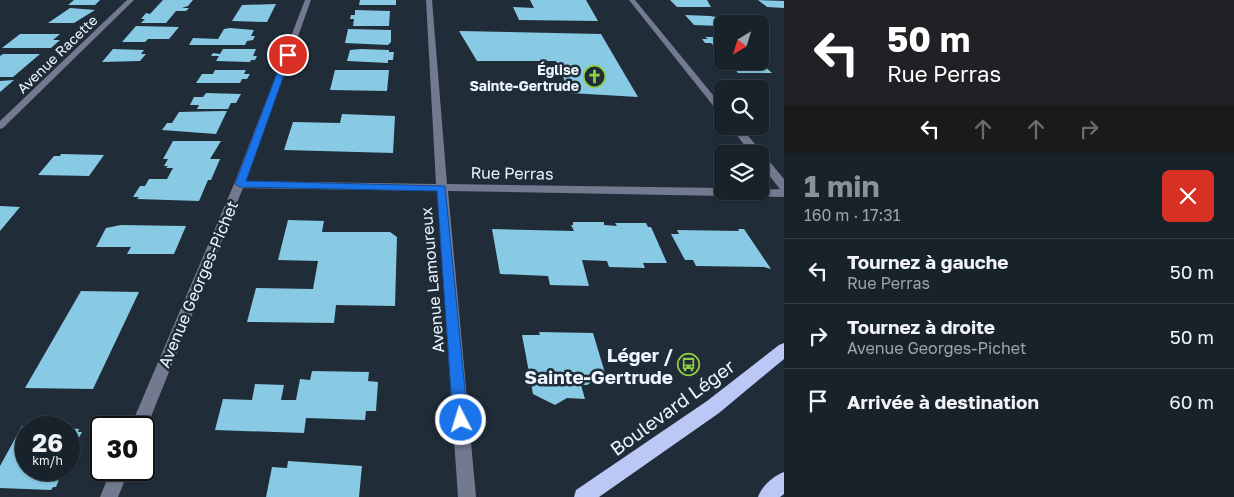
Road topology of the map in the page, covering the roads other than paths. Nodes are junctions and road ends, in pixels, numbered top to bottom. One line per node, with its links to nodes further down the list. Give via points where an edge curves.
1 (131, 0): 6 (street, Avenue Racette)
2 (308, 0): 10 (street, Avenue Georges-Pichet)
3 (429, 0): 12 (street, Avenue Lamoureux)
4 (632, 0): 5 (street)
5 (714, 101)
6 (0, 126)
7 (742, 135): 8 (street)
8 (750, 145)
9 (769, 168): 11 (street)
10 (240, 184): 12 (street, Rue Perras); 15 (street, Avenue Georges-Pichet)
11 (784, 186)
12 (442, 188): 13 (street, Rue Perras); 19 (street, Avenue Lamoureux)
13 (784, 193)
14 (784, 350): 20 (main road, Boulevard Léger, via 713,407)
15 (143, 416)
16 (116, 481): 18 (street)
17 (784, 481): 21 (main road)
18 (109, 497)
19 (467, 497)
20 (583, 497)
21 (767, 497)

